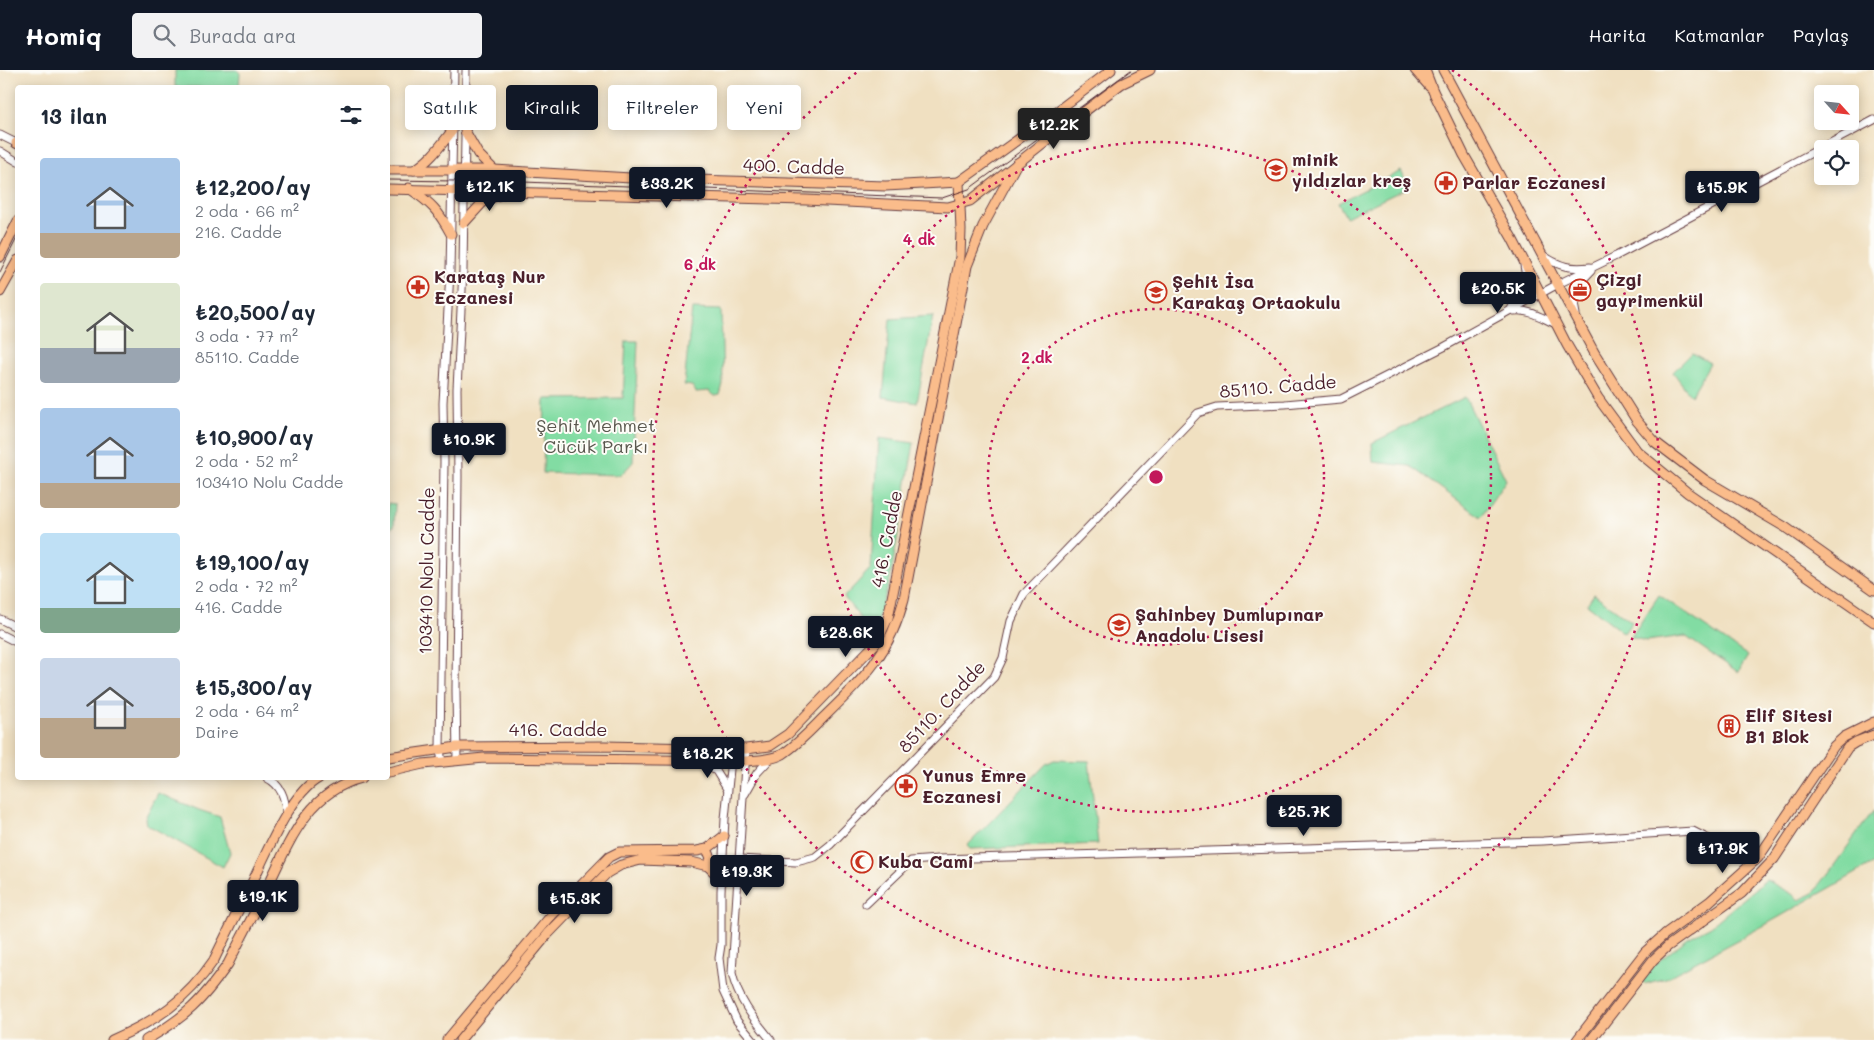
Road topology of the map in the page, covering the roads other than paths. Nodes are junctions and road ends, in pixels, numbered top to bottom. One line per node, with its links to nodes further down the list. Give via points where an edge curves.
1 (454, 70): 12 (street, 103410 Nolu Cadde)
2 (466, 70): 13 (street)
3 (1110, 70): 24 (main road)
4 (1139, 70): 9 (main road)
5 (1150, 70): 9 (main road)
6 (1415, 70): 10 (main road)
7 (1425, 70): 10 (main road)
8 (1445, 70): 36 (main road)
9 (1121, 84): 18 (main road, 400. Cadde)
10 (1432, 91): 38 (main road)
11 (1874, 120): 40 (street, 85110. Cadde)
12 (452, 131): 20 (main road, via 438,149); 21 (street, 103410 Nolu Cadde)
13 (465, 131): 22 (street); 23 (main road, via 478,154)
14 (0, 135): 15 (street)
15 (15, 143)
16 (0, 151): 17 (street)
17 (15, 160)
18 (1017, 163): 30 (main road, 400. Cadde, via 970,201); 62 (main road, via 983,226 968,266 897,625 862,679 799,742)
19 (390, 170): 20 (main road, 400. Cadde)
20 (414, 170): 21 (main road, 400. Cadde)
21 (451, 170): 22 (main road, 400. Cadde); 27 (street, 103410 Nolu Cadde)
22 (464, 170): 23 (main road, 400. Cadde); 28 (street)
23 (494, 170): 24 (main road, 400. Cadde, via 886,186)
24 (959, 182): 30 (main road, 416. Cadde)
25 (409, 188): 26 (main road, 400. Cadde); 27 (main road, 400. Cadde); 35 (main road, via 439,212)
26 (390, 189)
27 (451, 190): 28 (main road, 400. Cadde); 35 (street, 103410 Nolu Cadde)
28 (464, 190): 29 (main road, 400. Cadde); 32 (street)
29 (509, 192): 31 (main road, 400. Cadde); 32 (main road, via 485,200)
30 (960, 204): 31 (main road, 400. Cadde); 34 (main road, 416. Cadde)
31 (945, 207): 34 (main road, via 957,218)
32 (464, 223): 54 (street, via 457,389)
33 (15, 227): 37 (main road)
34 (961, 230): 60 (main road, 416. Cadde, via 960,257 888,618 876,642 788,734 770,746)
35 (451, 234): 53 (street, 103410 Nolu Cadde, via 443,403)
36 (1543, 256): 40 (street, via 1566,268); 41 (main road)
37 (0, 257)
38 (1522, 258): 43 (main road); 44 (street, via 1525,291)
39 (15, 265): 42 (main road)
40 (1595, 267): 41 (street, 85110. Cadde); 45 (street, via 1579,282 1574,294)
41 (1558, 284): 43 (street, 85110. Cadde); 45 (main road)
42 (0, 292)
43 (1540, 294): 44 (street, 85110. Cadde); 46 (main road)
44 (1509, 312): 46 (street, via 1522,310 1534,313); 77 (street, 85110. Cadde, via 1341,399 1217,407 1198,413 1024,594 1011,621 1003,658 994,677 830,845 815,856 796,862)
45 (1577, 319): 47 (main road, via 1637,421 1655,442 1705,480 1785,527)
46 (1556, 324): 49 (main road, via 1598,398 1637,451 1688,493)
47 (1874, 590)
48 (0, 619): 50 (street)
49 (1874, 622)
50 (15, 626)
51 (0, 634): 52 (street)
52 (15, 642)
53 (441, 702): 54 (street); 58 (street, 103410 Nolu Cadde)
54 (456, 702): 57 (street)
55 (1874, 722): 78 (main road, via 1844,737 1834,746)
56 (1874, 735): 89 (main road, via 1848,747 1774,859 1742,893 1653,960)
57 (457, 748): 58 (main road, 416. Cadde); 59 (main road, 416. Cadde, via 605,746); 64 (street)
58 (440, 749): 61 (main road, 416. Cadde); 67 (street, 103410 Nolu Cadde)
59 (732, 749): 60 (main road, 416. Cadde); 65 (street)
60 (746, 749): 66 (street)
61 (390, 757)
62 (770, 759): 66 (main road); 73 (street, via 757,773)
63 (693, 760): 64 (main road, via 484,758); 65 (main road); 72 (street, via 716,771)
64 (457, 761): 67 (main road)
65 (731, 761): 66 (main road); 72 (street)
66 (746, 761): 73 (street)
67 (442, 762): 68 (main road)
68 (390, 772)
69 (272, 780): 74 (street, via 284,797)
70 (314, 780): 74 (main road, via 302,791)
71 (352, 780): 83 (main road, via 327,793 307,813 290,840 228,964 215,982 186,1014)
72 (728, 792): 75 (street)
73 (744, 796): 77 (street)
74 (286, 816): 82 (main road, via 214,960 201,979 176,1004 149,1023)
75 (724, 836): 76 (main road); 80 (street)
76 (707, 848): 79 (main road, via 711,858); 84 (main road, via 689,852 620,852 609,858 550,918)
77 (739, 860): 87 (street, via 732,973 735,987 748,1012)
78 (1754, 862): 81 (street, via 1693,831 1543,841 938,859 910,861); 88 (main road, via 1645,952)
79 (708, 866): 80 (main road); 85 (main road, via 641,860 607,873 548,934)
80 (721, 879): 86 (street, via 722,945 719,958 723,991 737,1021)
81 (866, 904)
82 (112, 1040)
83 (146, 1040)
84 (447, 1040)
85 (460, 1040)
86 (753, 1040)
87 (771, 1040)
88 (1577, 1040)
89 (1591, 1040)

